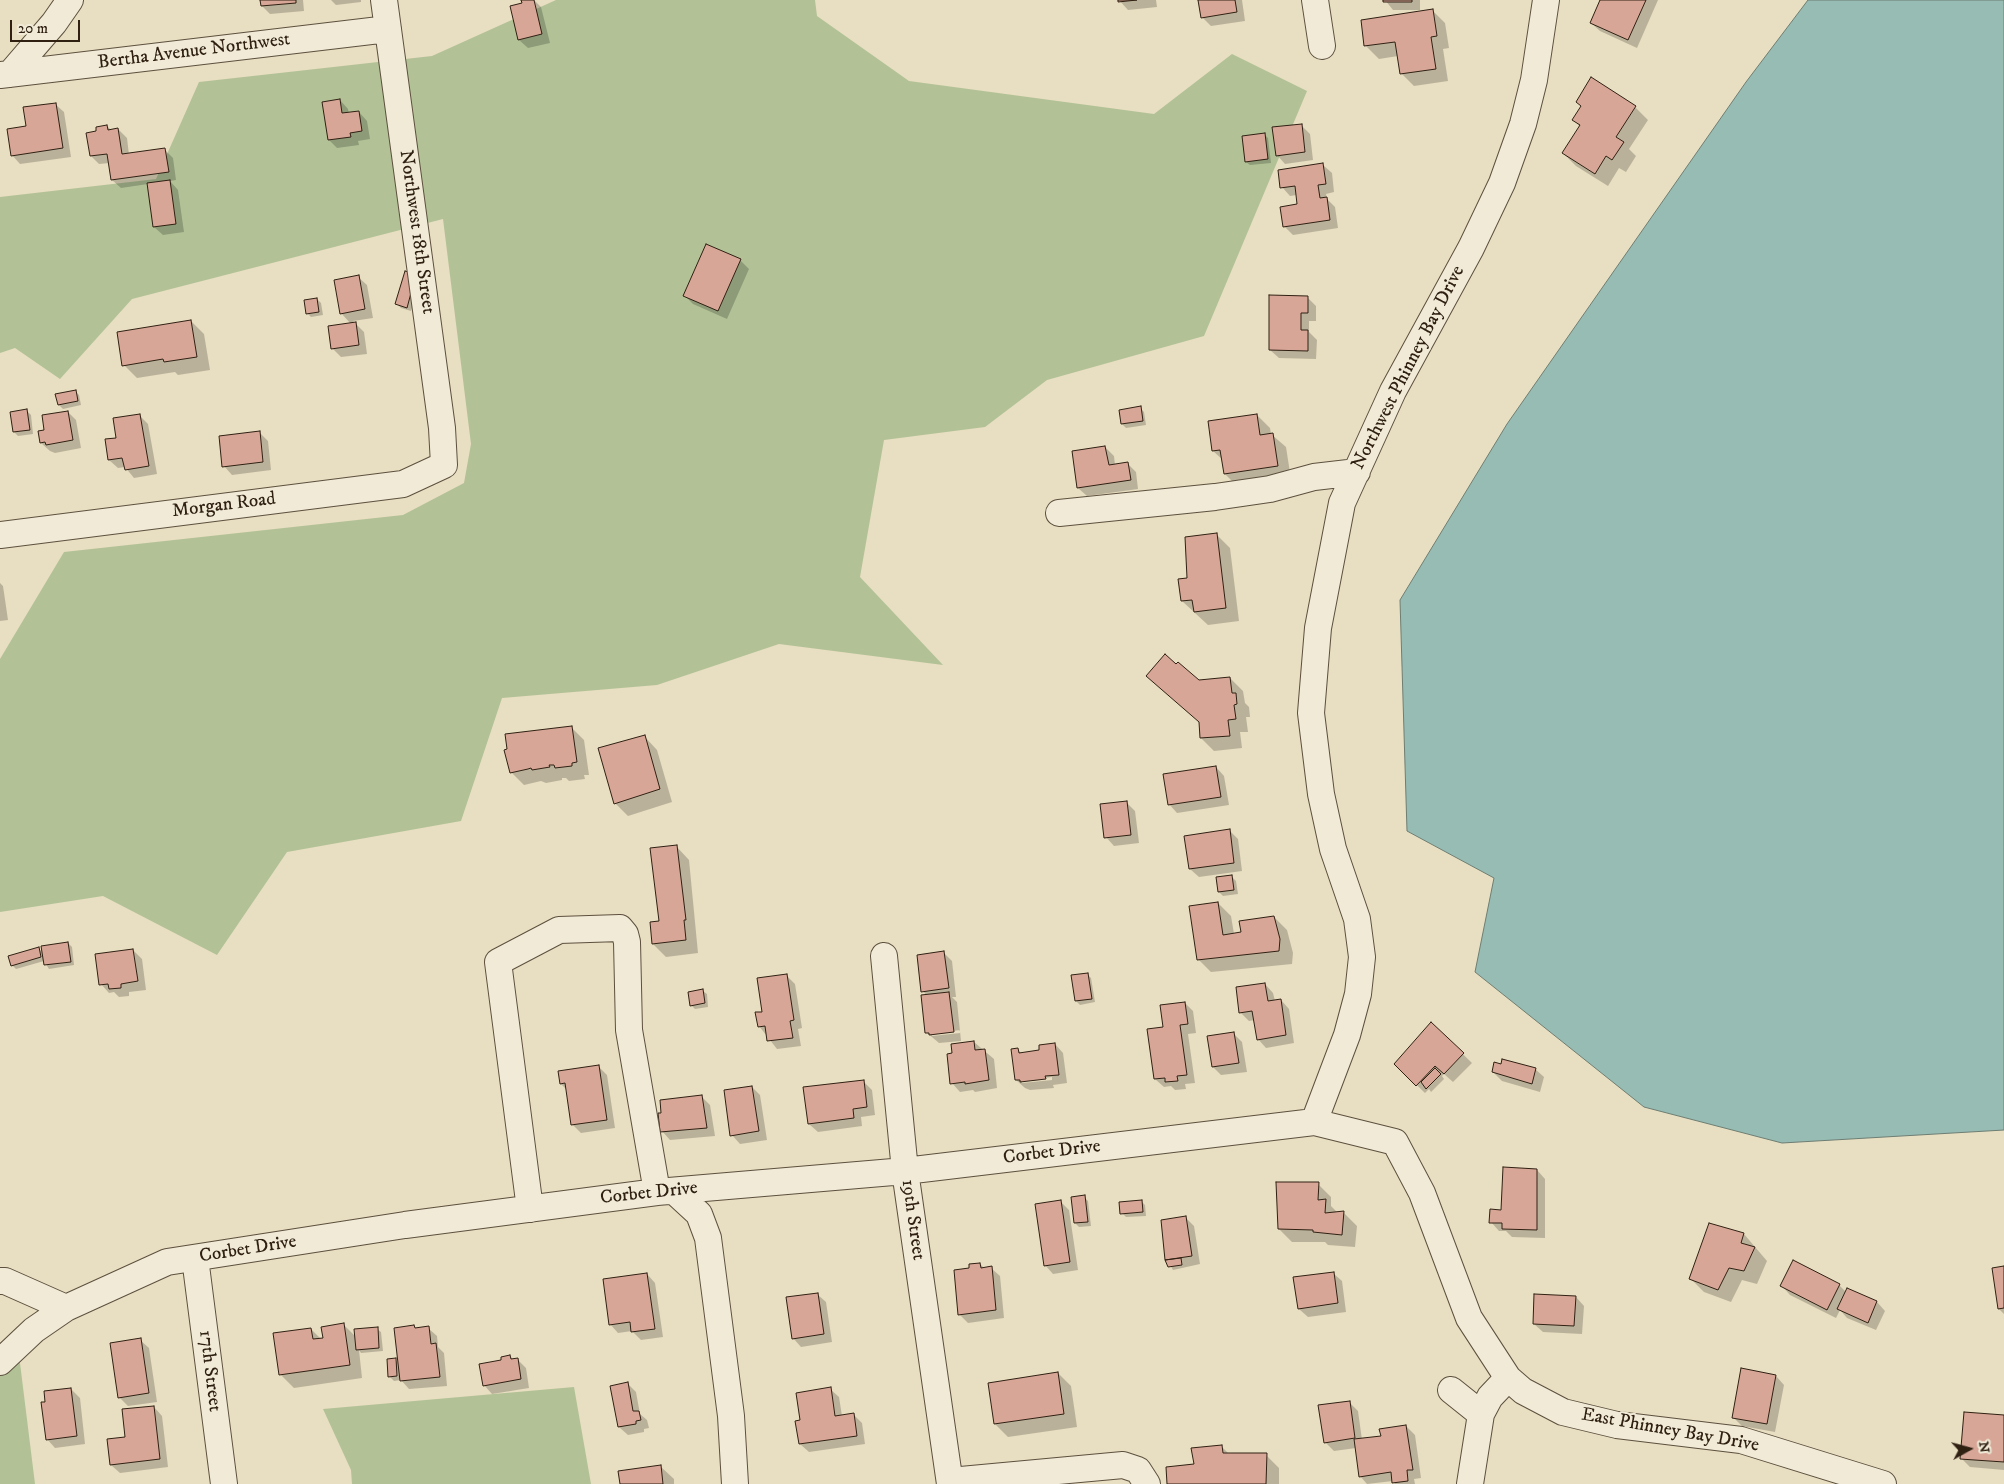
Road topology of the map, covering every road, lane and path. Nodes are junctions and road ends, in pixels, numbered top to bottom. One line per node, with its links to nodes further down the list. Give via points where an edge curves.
1 (70, 0): 7 (street, via 54,23)
2 (384, 0): 5 (street, Northwest 18th Street)
3 (1315, 0): 6 (street)
4 (1546, 0): 9 (street, Northwest Phinney Bay Drive, via 1534,80 1502,183 1471,248 1393,391)
5 (388, 29): 7 (street, Bertha Avenue Northwest); 8 (street, Northwest 18th Street, via 442,428)
6 (1322, 46)
7 (5, 75)
8 (444, 465): 11 (street, Morgan Road, via 402,484)
9 (1357, 472): 10 (street, via 1314,477 1270,489); 13 (street, Northwest Phinney Bay Drive, via 1342,503 1320,619 1311,712 1321,794 1333,849 1357,919 1362,957 1358,994 1347,1035)
10 (1059, 513)
11 (0, 534)
12 (884, 956): 14 (street, 19th Street)
13 (1314, 1122): 14 (street, Corbet Drive); 21 (street, East Phinney Bay Drive, via 1395,1142 1422,1193 1469,1318)
14 (905, 1171): 15 (street, Corbet Drive); 24 (street, 19th Street)
15 (666, 1192): 16 (street, Corbet Drive); 16 (street, via 629,1030 625,934 620,928 559,930 498,962); 26 (street, via 699,1214 708,1238 731,1416)
16 (530, 1209): 17 (street, Corbet Drive)
17 (195, 1258): 19 (street, Corbet Drive, via 167,1262); 25 (street, 17th Street)
18 (0, 1282): 19 (street, via 5,1281)
19 (66, 1308): 20 (street, Corbet Drive, via 34,1330)
20 (0, 1362)
21 (1508, 1378): 23 (street, via 1490,1397); 29 (street, East Phinney Bay Drive, via 1523,1391 1563,1412 1617,1426 1741,1440)
22 (1451, 1390): 23 (street)
23 (1480, 1414): 28 (street)
24 (950, 1482): 27 (street, via 1123,1465 1138,1470)
25 (224, 1484)
26 (735, 1484)
27 (1147, 1484)
28 (1470, 1484)
29 (1883, 1484)

